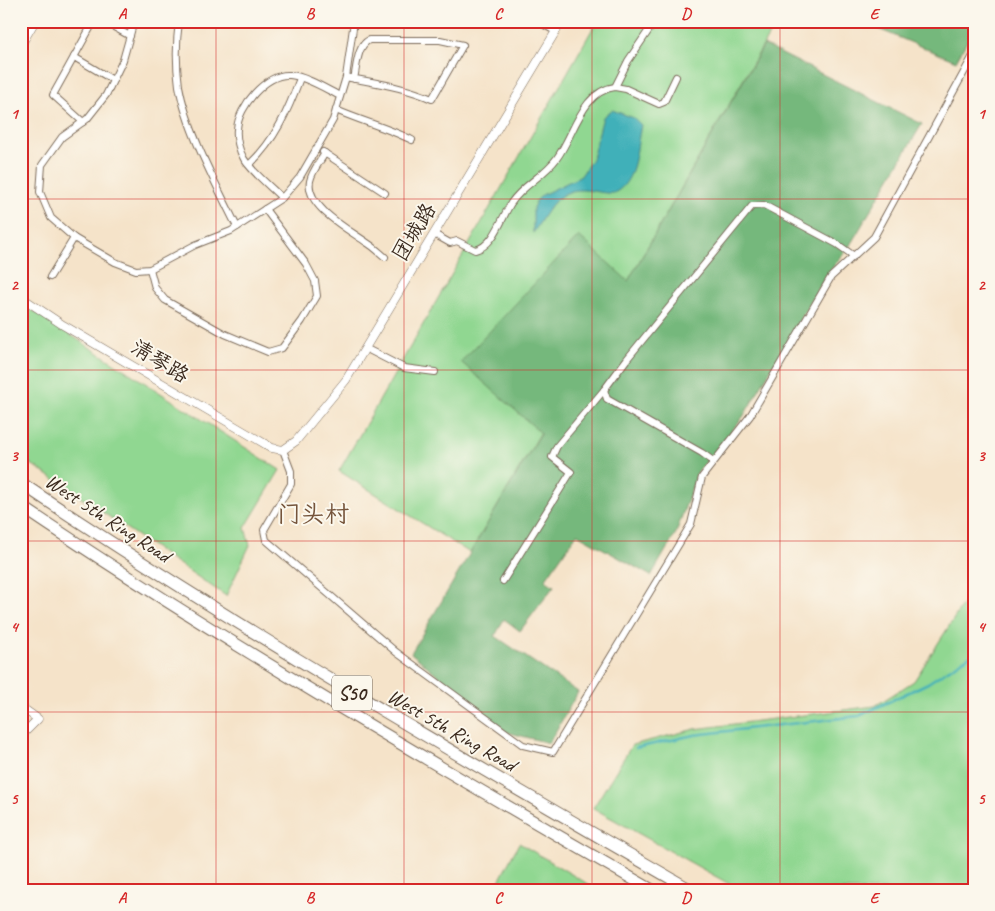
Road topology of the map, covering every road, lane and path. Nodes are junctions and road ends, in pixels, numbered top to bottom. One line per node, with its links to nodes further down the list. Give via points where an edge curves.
1 (35, 21): 12 (street)
2 (94, 21): 14 (street)
3 (103, 21): 11 (street)
4 (134, 21): 11 (street)
5 (179, 21): 31 (street, via 176,56 186,112)
6 (354, 21): 15 (street)
7 (537, 21): 10 (street)
8 (562, 21): 10 (street, 团城路)
9 (655, 21): 20 (street)
10 (555, 31): 32 (street, 团城路)
11 (130, 36): 19 (street)
12 (21, 44)
13 (974, 54): 34 (street, via 874,237)
14 (74, 57): 19 (street); 23 (street, via 54,95)
15 (346, 77): 18 (street); 21 (street)
16 (676, 77): 20 (street, via 660,104 626,88)
17 (300, 78): 21 (street); 27 (street, via 274,136); 27 (street, via 289,75 272,79 248,102 236,128 244,158)
18 (354, 79): 18 (street, via 403,88 432,99 463,45 440,40 369,40 361,47)
19 (113, 80): 23 (street, via 106,95)
20 (615, 87): 32 (street, via 607,88 594,97 557,158 511,202 484,248 475,250 457,241 450,243)
21 (340, 96): 22 (street)
22 (336, 110): 24 (street); 25 (street)
23 (83, 122): 33 (street, via 62,138 42,165 40,192 51,218)
24 (412, 140)
25 (318, 149): 26 (street); 29 (street)
26 (325, 153): 28 (street); 35 (street, via 313,173 311,193 333,219)
27 (250, 164): 29 (street)
28 (385, 192)
29 (282, 198): 30 (street)
30 (265, 209): 31 (street); 36 (street, via 306,264 315,281 317,296 282,348 268,352 225,334 166,300 154,288)
31 (237, 227): 36 (street)
32 (434, 234): 39 (street, 团城路)
33 (74, 238): 36 (street, via 115,262 136,270); 37 (street)
34 (854, 256): 41 (street, via 764,205 752,206); 43 (street, via 831,277 750,416)
35 (385, 257)
36 (150, 270)
37 (50, 277)
38 (21, 297): 42 (street, 清琴路, via 272,448)
39 (365, 348): 40 (street, via 404,368); 42 (street, 团城路, via 346,380 296,441)
40 (435, 372)
41 (604, 390): 43 (street, via 607,399); 46 (street, via 557,446 552,457 571,472)
42 (283, 450): 43 (street, via 291,471 291,484 264,530 266,540 396,652 523,746 553,752 691,524 702,477)
43 (713, 461)
44 (21, 483): 50 (highway, West 5th Ring Road / S50, via 196,598 315,671)
45 (21, 506): 49 (highway, West 5th Ring Road / S50, via 297,683)
46 (503, 581)
47 (21, 707): 48 (street, via 38,719)
48 (21, 736)
49 (652, 890)
50 (691, 890)

